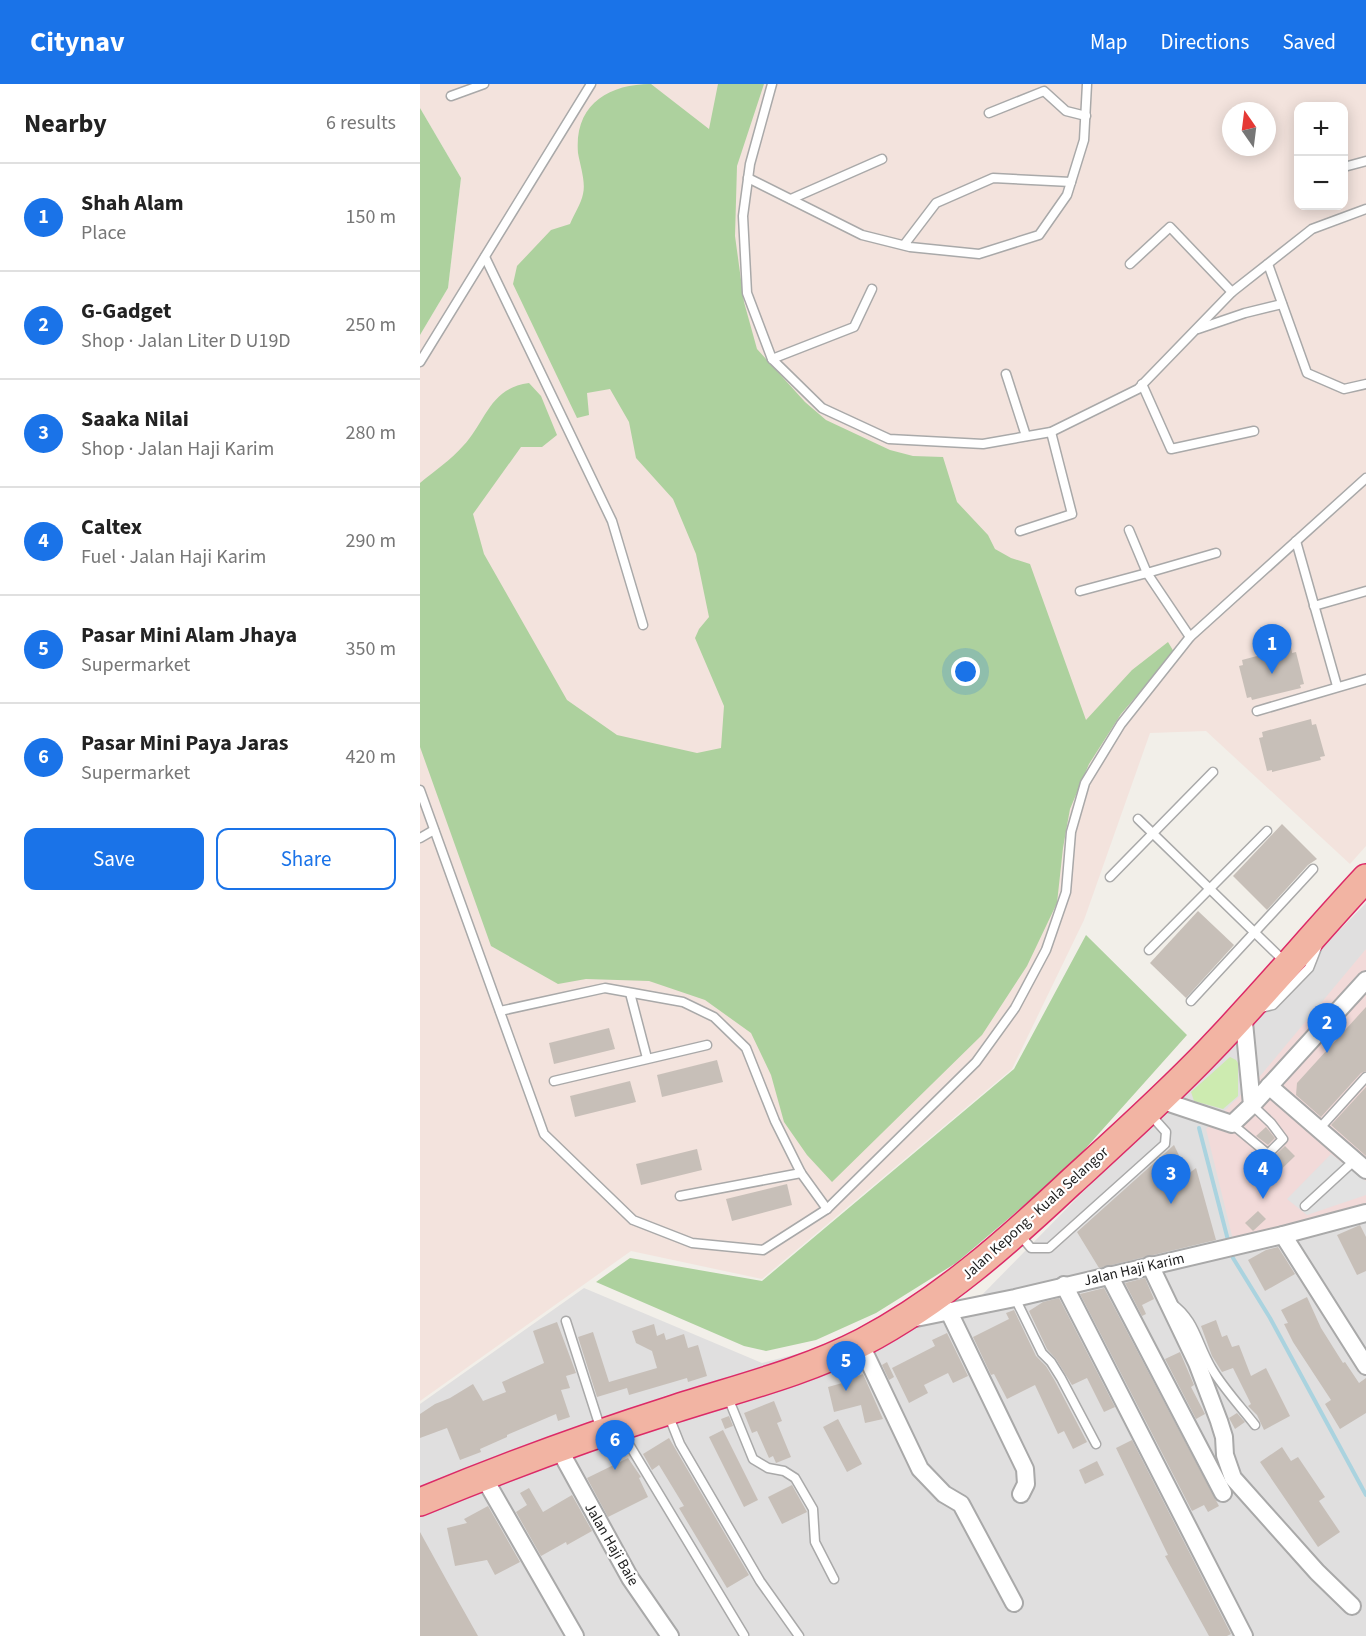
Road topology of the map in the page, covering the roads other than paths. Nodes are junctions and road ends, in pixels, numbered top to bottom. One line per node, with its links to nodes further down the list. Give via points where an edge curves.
1 (484, 84): 5 (lane)
2 (591, 84): 16 (lane)
3 (772, 84): 11 (lane)
4 (1088, 84): 7 (lane)
5 (451, 96)
6 (989, 113): 7 (lane, via 1044,91 1066,111)
7 (1086, 116): 12 (lane, via 1084,140)
8 (882, 159): 13 (lane)
9 (1366, 161): 10 (lane)
10 (1348, 166)
11 (748, 178): 13 (lane); 23 (lane, via 744,216 747,293)
12 (1071, 182): 15 (lane, via 993,178 936,203); 15 (lane, via 1067,195 1039,235 979,254)
13 (791, 200): 15 (lane, via 862,235)
14 (1366, 209): 18 (lane, via 1312,228)
15 (904, 245)
16 (485, 257): 24 (lane); 40 (lane, via 612,521)
17 (1130, 264): 20 (lane, via 1170,227)
18 (1268, 264): 20 (lane); 21 (lane)
19 (872, 289): 23 (lane, via 854,327)
20 (1232, 292): 22 (lane)
21 (1282, 304): 22 (lane); 27 (lane, via 1307,373 1344,389)
22 (1195, 330): 26 (lane)
23 (772, 358): 30 (lane, via 822,408 890,439 982,444)
24 (420, 362)
25 (1006, 374): 30 (lane)
26 (1143, 384): 28 (lane, via 1171,449); 29 (lane)
27 (1366, 384)
28 (1254, 431)
29 (1051, 432): 30 (lane); 33 (lane, via 1072,514)
30 (1026, 436)
31 (1366, 478): 34 (lane)
32 (1129, 530): 36 (lane)
33 (1020, 531)
34 (1296, 541): 39 (lane); 41 (lane)
35 (1216, 553): 36 (lane)
36 (1147, 573): 37 (lane); 41 (lane)
37 (1080, 591)
38 (1366, 591): 39 (lane)
39 (1314, 606): 43 (lane)
40 (643, 625)
41 (1190, 637): 78 (lane, via 1121,724 1085,783 1071,832 1066,892 1046,950 1015,1008 976,1062)
42 (1366, 679): 43 (lane)
43 (1337, 686): 44 (lane)
44 (1257, 711)
45 (1213, 772): 50 (lane)
46 (420, 790): 48 (lane)
47 (1138, 819): 50 (lane)
48 (434, 830): 51 (lane); 63 (lane)
49 (1268, 831): 55 (lane)
50 (1153, 833): 53 (lane); 55 (lane)
51 (420, 838)
52 (1313, 869): 56 (lane)
53 (1110, 877)
54 (1366, 879): 57 (highway, Jalan Kepong - Kuala Selangor)
55 (1210, 889): 56 (lane); 58 (lane)
56 (1255, 932): 59 (lane); 62 (lane)
57 (1315, 933): 59 (highway, Jalan Kepong - Kuala Selangor); 64 (lane, via 1318,946 1309,968 1273,1005)
58 (1149, 950)
59 (1287, 964): 64 (highway, Jalan Kepong - Kuala Selangor)
60 (1366, 980): 69 (street)
61 (630, 993): 63 (lane, via 605,988); 66 (lane); 75 (lane, via 682,1002 714,1017 746,1048)
62 (1191, 1001)
63 (500, 1011): 78 (lane, via 544,1134 633,1220 692,1243 763,1250)
64 (1243, 1012): 70 (street); 71 (highway, Jalan Kepong - Kuala Selangor)
65 (707, 1045): 66 (lane)
66 (647, 1058): 68 (lane)
67 (1366, 1077): 73 (lane)
68 (554, 1081)
69 (1269, 1086): 70 (street); 73 (street)
70 (1252, 1105): 72 (street); 72 (lane, via 1283,1139 1268,1154)
71 (1154, 1106): 72 (street); 80 (highway, Jalan Kepong - Kuala Selangor); 80 (lane, via 1166,1132 1165,1144 1049,1248 1031,1248)
72 (1232, 1124)
73 (1319, 1129): 74 (street)
74 (1361, 1165): 77 (lane)
75 (801, 1173): 76 (lane); 78 (lane)
76 (680, 1196)
77 (1305, 1206)
78 (827, 1209)
79 (1366, 1213): 81 (street, Jalan Haji Karim)
80 (1017, 1232): 88 (highway, Jalan Kepong - Kuala Selangor, via 958,1281)
81 (1283, 1235): 82 (street, Jalan Haji Karim); 91 (street)
82 (1150, 1265): 83 (street, Jalan Haji Karim); 86 (street)
83 (1109, 1275): 84 (street, Jalan Haji Karim); 99 (street)
84 (1064, 1285): 85 (street, Jalan Haji Karim); 109 (street)
85 (1015, 1298): 87 (street, Jalan Haji Karim); 96 (lane, via 1042,1353 1061,1378)
86 (1168, 1302): 94 (lane, via 1182,1311 1213,1371); 104 (street, via 1208,1392 1233,1478)
87 (949, 1312): 88 (street, Jalan Haji Karim); 100 (street, via 1025,1469 1026,1484)
88 (902, 1320): 90 (highway, Jalan Kepong - Kuala Selangor)
89 (566, 1321): 95 (lane)
90 (860, 1343): 92 (highway, Jalan Kepong - Kuala Selangor, via 811,1365); 103 (street, via 920,1469 944,1494 961,1504)
91 (1366, 1366)
92 (725, 1392): 93 (highway, Jalan Kepong - Kuala Selangor); 102 (lane, via 753,1459 795,1478 813,1509 815,1542)
93 (666, 1411): 95 (highway, Jalan Kepong - Kuala Selangor); 108 (lane, via 680,1444 760,1581)
94 (1255, 1425)
95 (610, 1431): 97 (highway, Jalan Kepong - Kuala Selangor); 105 (lane)
96 (1096, 1444)
97 (559, 1449): 98 (highway, Jalan Kepong - Kuala Selangor); 107 (street, Jalan Haji Baie, via 630,1578)
98 (483, 1476): 101 (highway, Jalan Kepong - Kuala Selangor); 106 (street)
99 (1223, 1493)
100 (1021, 1494)
101 (420, 1502)
102 (834, 1579)
103 (1014, 1603)
104 (1352, 1606)
105 (744, 1635)
106 (575, 1636)
107 (670, 1636)
108 (799, 1636)
109 (1244, 1636)

